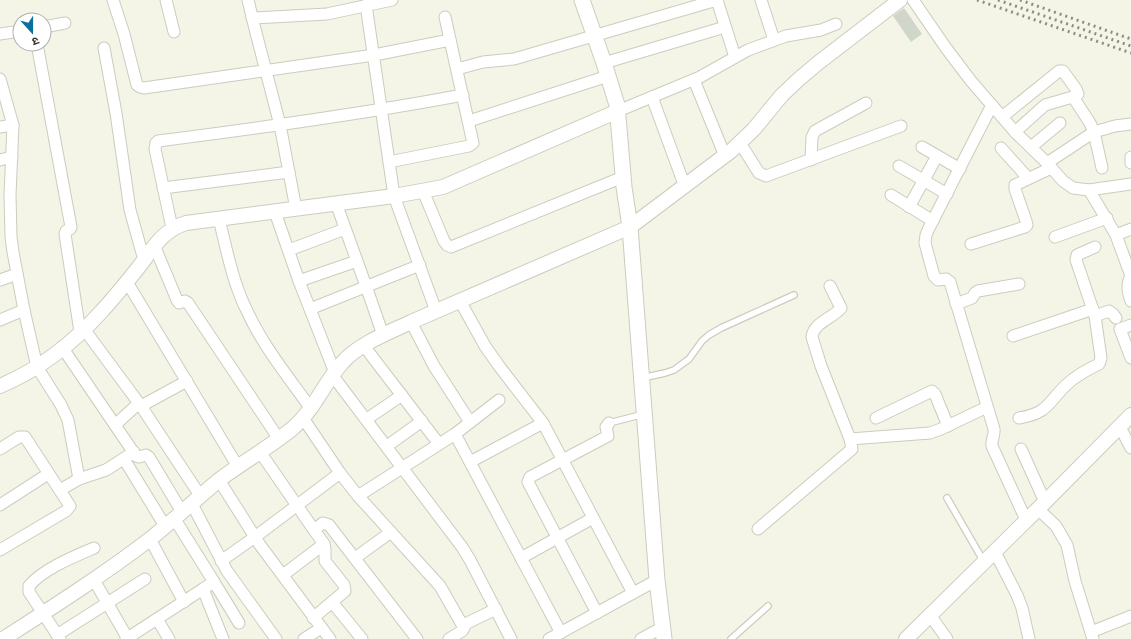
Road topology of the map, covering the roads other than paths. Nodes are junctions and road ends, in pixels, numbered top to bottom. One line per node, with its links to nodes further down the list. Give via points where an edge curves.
1 (113, 0): 29 (street, via 140,88)
2 (166, 0): 18 (street)
3 (248, 0): 12 (street)
4 (392, 0): 10 (street)
5 (581, 0): 20 (main road)
6 (717, 0): 16 (street); 20 (street)
7 (761, 0): 22 (street)
8 (900, 0): 49 (street, via 799,79)
9 (913, 0): 36 (street, via 960,67)
10 (366, 5): 12 (street, via 327,14); 25 (street)
11 (445, 17): 21 (street)
12 (252, 18): 29 (street)
13 (65, 23): 15 (street)
14 (836, 24): 22 (street, via 821,30 797,33)
15 (52, 25)
16 (725, 26): 26 (street); 28 (street)
17 (12, 32): 19 (street)
18 (174, 32)
19 (0, 34)
20 (595, 36): 27 (street, via 514,59 483,62); 28 (main road)
21 (450, 40): 25 (street); 27 (street)
22 (774, 40): 26 (street)
23 (104, 48): 98 (street, via 130,210)
24 (38, 52): 121 (street, via 71,227 65,234)
25 (374, 55): 29 (street); 37 (street)
26 (734, 57): 30 (street)
27 (457, 69): 32 (street)
28 (606, 69): 38 (main road); 40 (street)
29 (266, 72): 44 (street)
30 (694, 80): 33 (street); 53 (street)
31 (1, 85): 43 (street)
32 (463, 95): 37 (street); 40 (street)
33 (652, 97): 38 (street); 70 (street)
34 (1074, 97): 39 (street, via 1078,92 1061,70); 47 (street, via 1045,105); 48 (street)
35 (866, 103): 58 (street, via 815,131 812,137)
36 (992, 105): 39 (street); 64 (street)
37 (382, 110): 44 (street); 59 (street)
38 (618, 112): 66 (main road); 73 (street, via 456,182)
39 (1002, 117): 47 (street)
40 (469, 121): 59 (street, via 472,145)
41 (1060, 122): 51 (street)
42 (1131, 124): 48 (street)
43 (13, 125): 46 (street); 55 (street)
44 (280, 125): 65 (street); 71 (street, via 158,141 155,149)
45 (901, 126): 58 (street)
46 (0, 127)
47 (1015, 132): 51 (street)
48 (1094, 132): 62 (street); 63 (street)
49 (740, 143): 53 (street); 58 (street, via 762,176)
50 (922, 147): 54 (street)
51 (1031, 147): 62 (street)
52 (1001, 148): 67 (street)
53 (725, 156): 70 (street)
54 (937, 156): 64 (street); 68 (street)
55 (12, 157): 57 (street); 76 (street)
56 (1131, 157): 60 (street)
57 (0, 160)
58 (811, 160)
59 (389, 162): 77 (street)
60 (1131, 163)
61 (899, 166): 68 (street)
62 (1049, 166): 67 (street); 72 (street, via 1067,185)
63 (1102, 168)
64 (960, 169): 74 (street)
65 (289, 172): 71 (street); 80 (street)
66 (623, 177): 73 (street, via 451,247 444,241); 86 (main road)
67 (1028, 178): 93 (street, via 1014,187 1027,225)
68 (923, 181): 74 (street); 79 (street)
69 (1131, 184): 72 (street)
70 (685, 187): 86 (street)
71 (163, 188): 85 (street)
72 (1089, 190): 82 (street)
73 (423, 191): 77 (street)
74 (947, 194): 84 (street)
75 (891, 195): 79 (street)
76 (5, 196): 90 (street)
77 (394, 196): 78 (street); 100 (street)
78 (336, 203): 80 (street); 87 (street)
79 (909, 207): 84 (street)
80 (296, 209): 81 (street)
81 (275, 212): 83 (street); 96 (street)
82 (1107, 218): 89 (street); 91 (street)
83 (219, 219): 85 (street, via 186,223); 136 (street, via 232,272 248,315)
84 (933, 221): 112 (street, via 925,239 934,276 938,280 949,280)
85 (172, 228): 94 (street)
86 (630, 228): 110 (street); 129 (main road)
87 (345, 229): 96 (street); 99 (street)
88 (1131, 229): 89 (street)
89 (1116, 235): 97 (street)
90 (11, 237): 92 (street); 101 (street)
91 (1055, 237)
92 (0, 241)
93 (971, 244)
94 (154, 245): 98 (street); 150 (street, via 178,302 188,303)
95 (1095, 247): 116 (street, via 1077,255 1076,260)
96 (288, 250): 104 (street)
97 (1127, 254): 102 (street)
98 (144, 260): 105 (street)
99 (357, 261): 104 (street); 107 (street)
100 (420, 265): 107 (street); 115 (street)
101 (17, 274): 103 (street); 114 (street)
102 (1131, 276): 111 (street, via 1127,288)
103 (0, 280)
104 (299, 281): 113 (street)
105 (128, 282): 121 (street); 130 (street)
106 (1019, 284): 112 (street, via 978,291 969,300)
107 (366, 286): 113 (street); 122 (street)
108 (830, 286): 151 (street, via 841,308 816,327 812,337)
109 (794, 295): 129 (lane, via 709,335 689,359 674,370)
110 (460, 301): 115 (street); 144 (street, via 499,366)
111 (1131, 301)
112 (956, 304): 135 (street)
113 (310, 309): 128 (street)
114 (24, 310): 117 (street); 127 (street)
115 (436, 311): 118 (street)
116 (1094, 313): 119 (street, via 1109,312); 123 (street); 140 (street, via 1099,364 1066,385 1047,408)
117 (0, 320)
118 (412, 322): 122 (street); 143 (street, via 434,366)
119 (1118, 324): 120 (street); 126 (street)
120 (1131, 325)
121 (82, 331): 125 (street); 134 (street)
122 (383, 335): 124 (street)
123 (1013, 336)
124 (364, 346): 128 (street, via 348,356); 132 (street)
125 (62, 347): 127 (street); 146 (street)
126 (1131, 358)
127 (37, 367): 131 (street); 166 (street, via 61,404 68,420)
128 (334, 374): 136 (street); 141 (street)
129 (642, 378): 137 (main road)
130 (187, 381): 134 (street); 162 (street)
131 (0, 386)
132 (402, 395): 141 (street); 142 (street)
133 (498, 400): 143 (street)
134 (140, 404): 146 (street); 174 (street)
135 (987, 407): 147 (street); 176 (street, via 995,433 992,446)
136 (307, 413): 150 (street); 164 (street)
137 (644, 414): 145 (lane); 194 (main road)
138 (1131, 415): 148 (street)
139 (876, 418): 147 (street, via 932,391)
140 (1019, 418)
141 (367, 420): 153 (street)
142 (422, 422): 152 (street); 153 (street)
143 (470, 422): 149 (street)
144 (542, 423): 160 (street); 161 (street)
145 (610, 423): 160 (street, via 606,427 608,436)
146 (115, 425): 157 (street)
147 (948, 426): 151 (street, via 926,433)
148 (1120, 427): 154 (street); 173 (street)
149 (455, 434): 152 (street); 161 (street)
150 (279, 439): 158 (street)
151 (850, 439): 177 (street, via 850,451)
152 (439, 444): 163 (street)
153 (387, 446): 163 (street)
154 (1131, 448)
155 (0, 449): 165 (street, via 19,437 25,437)
156 (1021, 449): 173 (street)
157 (134, 452): 159 (street); 174 (street, via 139,457 149,457)
158 (260, 452): 162 (street); 172 (street)
159 (124, 459): 166 (street, via 106,470); 174 (street)
160 (562, 460): 175 (street); 181 (street, via 530,477 528,482)
161 (470, 462): 188 (street)
162 (238, 467): 167 (street)
163 (403, 468): 169 (street); 202 (street, via 462,547)
164 (340, 473): 169 (street); 172 (street)
165 (48, 474): 168 (street); 171 (street)
166 (79, 479): 168 (street)
167 (219, 480): 174 (street); 180 (street)
168 (60, 490): 185 (street, via 70,506 69,509)
169 (358, 496): 179 (street)
170 (947, 498): 190 (lane)
171 (0, 505)
172 (297, 506): 178 (street); 180 (street)
173 (1042, 506): 176 (street); 215 (street, via 1067,545 1075,582)
174 (183, 511): 182 (street); 189 (street); 195 (street)
175 (592, 518): 181 (street); 197 (street)
176 (1026, 520): 186 (street)
177 (758, 529)
178 (314, 530): 183 (street); 187 (street, via 323,523 327,524)
179 (391, 532): 187 (street); 210 (street, via 440,586)
180 (255, 537): 189 (street); 191 (street)
181 (557, 538): 188 (street); 204 (street)
182 (150, 539): 193 (street); 198 (street)
183 (324, 544): 191 (street); 199 (street, via 325,561 346,589)
184 (94, 548): 203 (street, via 53,568 29,586 29,592)
185 (0, 550)
186 (995, 552): 190 (street); 233 (street, via 1017,595)
187 (355, 558): 225 (street)
188 (521, 558): 212 (street)
189 (221, 561): 221 (street)
190 (984, 562): 205 (street)
191 (283, 575): 207 (street)
192 (145, 579): 200 (street)
193 (94, 580): 200 (street); 203 (street)
194 (657, 580): 197 (street); 213 (main road)
195 (214, 582): 196 (street); 209 (street)
196 (203, 589): 198 (street); 220 (street)
197 (633, 593): 204 (street)
198 (184, 602): 208 (street)
199 (332, 602): 207 (street); 224 (street)
200 (107, 603): 216 (street); 218 (street)
201 (768, 606): 230 (lane)
202 (496, 609): 210 (street); 227 (street)
203 (44, 613): 216 (street); 217 (street)
204 (597, 613): 212 (street)
205 (930, 615): 231 (street); 232 (street)
206 (1131, 616): 215 (street)
207 (313, 618): 211 (street)
208 (157, 619): 218 (street); 219 (street)
209 (239, 623)
210 (463, 625): 226 (street, via 462,631)
211 (321, 628): 222 (street); 223 (street)
212 (561, 633): 228 (street)
213 (664, 633): 229 (street)
214 (0, 634): 217 (street)
215 (1092, 636)
216 (59, 637)
217 (3, 639)
218 (127, 639)
219 (169, 639)
220 (223, 639)
221 (276, 639)
222 (304, 639)
223 (330, 639)
224 (362, 639)
225 (417, 639)
226 (449, 639)
227 (511, 639)
228 (549, 639)
229 (641, 639)
230 (731, 639)
231 (906, 639)
232 (947, 639)
233 (1029, 639)

